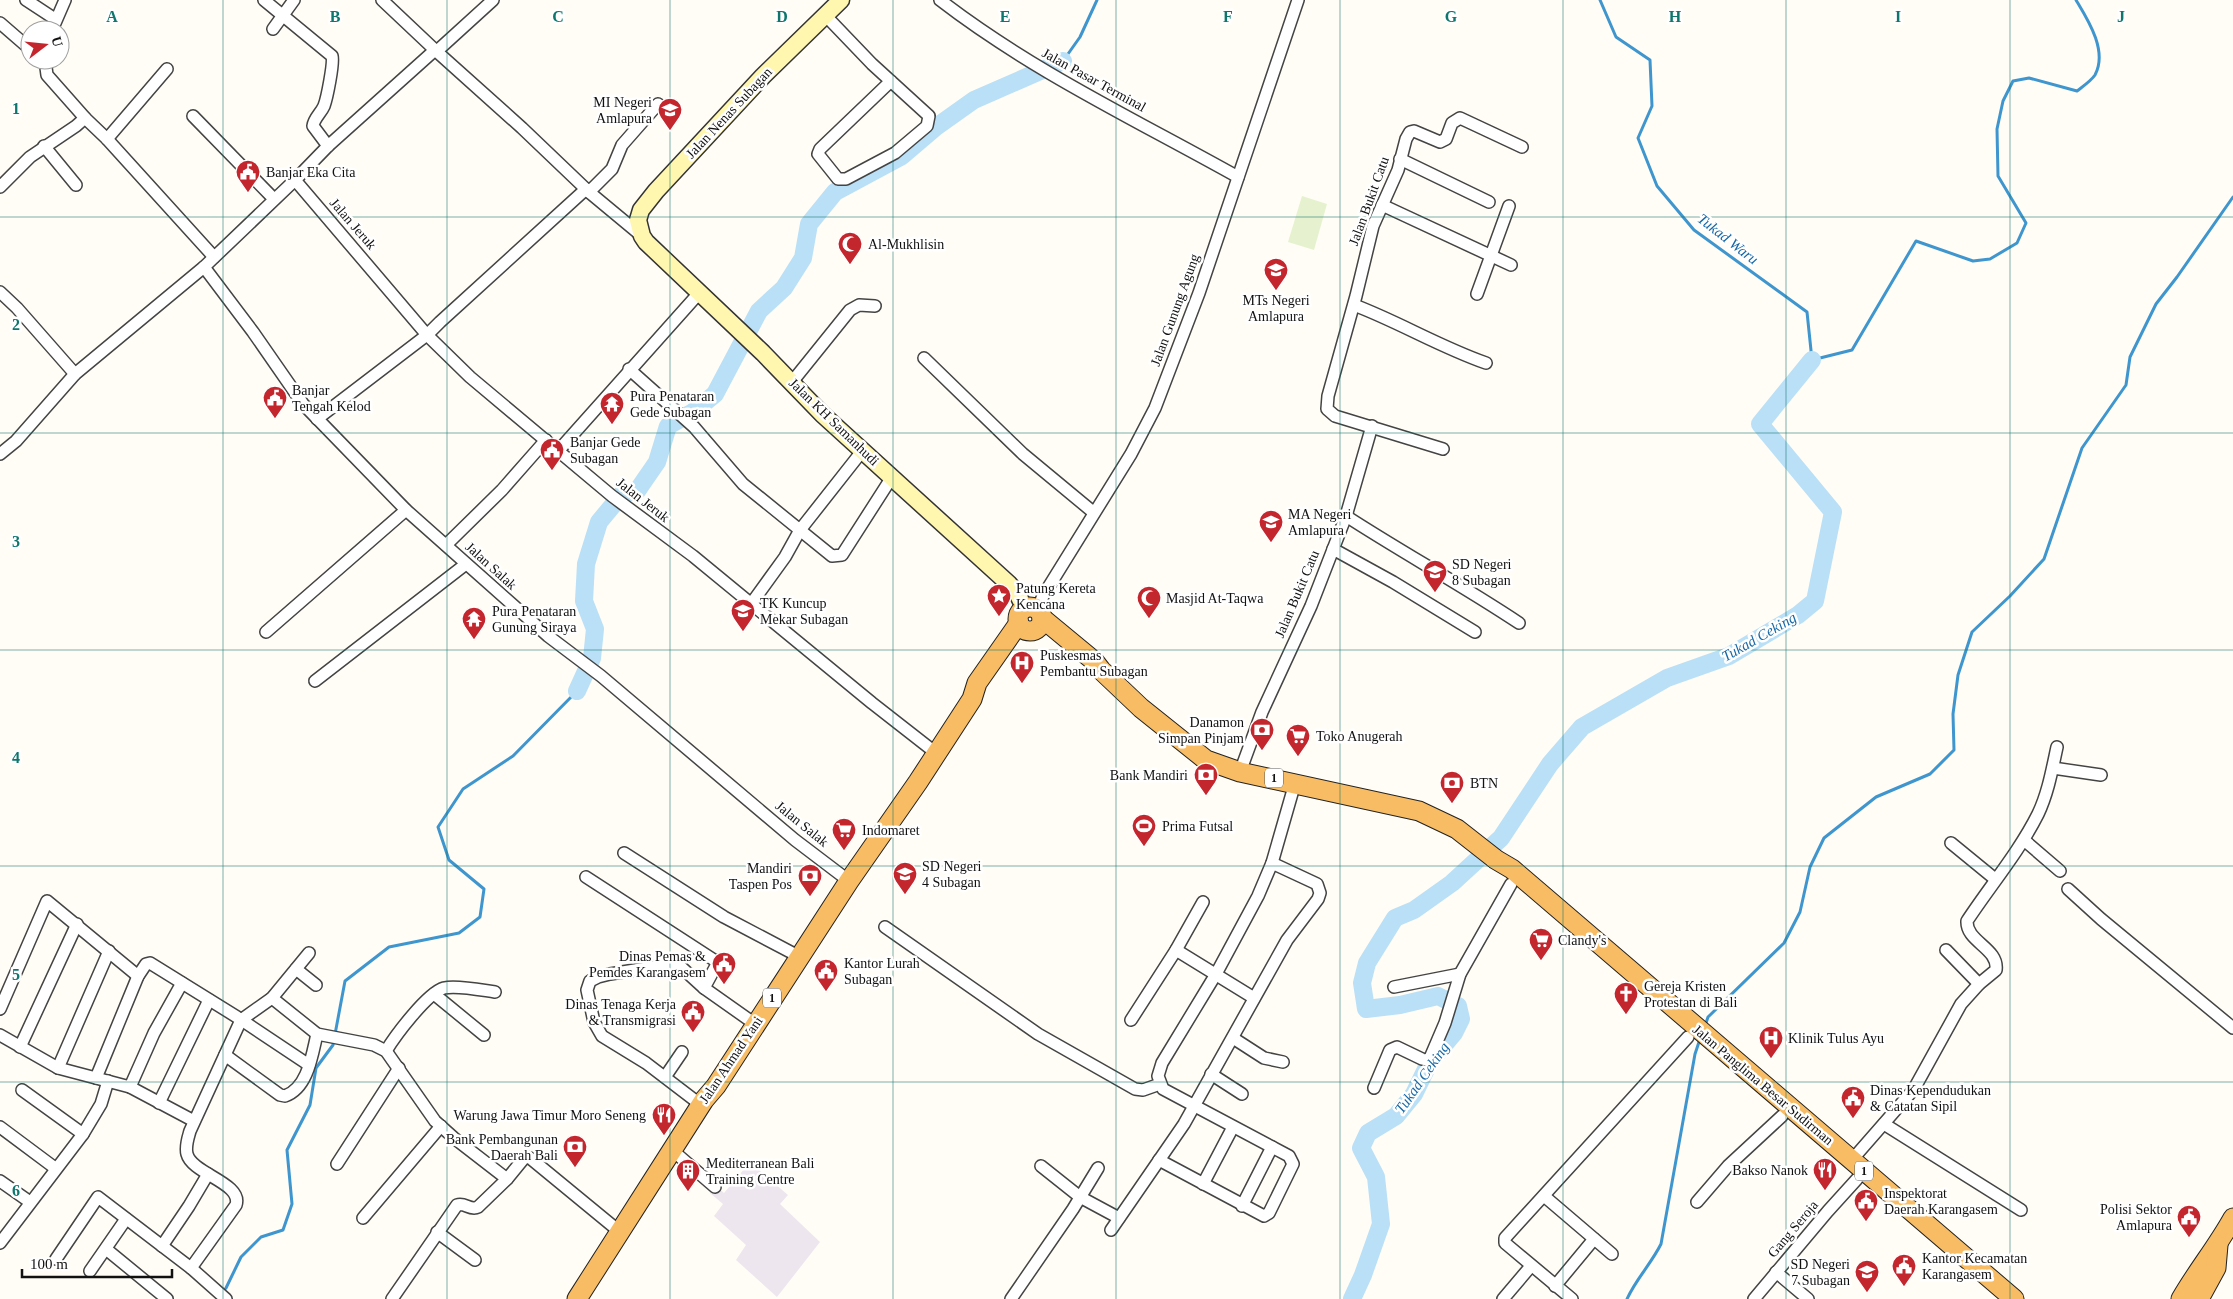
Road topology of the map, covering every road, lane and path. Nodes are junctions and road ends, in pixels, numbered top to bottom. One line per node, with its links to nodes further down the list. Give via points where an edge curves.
1 (26, 0): 12 (street)
2 (65, 0): 13 (street)
3 (264, 0): 10 (street)
4 (294, 0): 10 (street)
5 (382, 0): 17 (street)
6 (493, 0): 17 (street)
7 (840, 0): 11 (main road, Jalan Nenas Subagan)
8 (940, 0): 29 (street, Jalan Pasar Terminal, via 974,26 1048,72)
9 (1298, 0): 29 (street, Jalan Gunung Agung)
10 (282, 15): 15 (street); 26 (street, via 332,56 334,62 326,103 313,126)
11 (824, 15): 20 (street); 38 (main road, Jalan Nenas Subagan, via 649,199 638,220)
12 (49, 20)
13 (56, 20)
14 (0, 23): 16 (street)
15 (273, 28)
16 (20, 40)
17 (436, 50): 26 (street); 33 (street)
18 (167, 69): 24 (street)
19 (46, 70): 23 (street)
20 (891, 81): 20 (street, via 926,111 929,116 927,126 895,153 846,178 838,178 821,160 820,149)
21 (658, 104): 33 (street, via 622,145 612,169)
22 (193, 116): 34 (street)
23 (85, 118): 24 (street); 25 (street)
24 (107, 139): 40 (street)
25 (44, 146): 31 (street); 32 (street)
26 (328, 146): 30 (street)
27 (1522, 147): 28 (street, Jalan Bukit Catu, via 1460,118 1452,123 1444,141 1410,132)
28 (1400, 159): 35 (street); 36 (street, Jalan Bukit Catu)
29 (1238, 177): 63 (street, Jalan Gunung Agung, via 1199,293 1155,408 1131,454)
30 (295, 180): 34 (street); 48 (street, Jalan Jeruk)
31 (76, 184)
32 (0, 187)
33 (587, 191): 38 (street); 48 (street)
34 (274, 199): 40 (street)
35 (1490, 202)
36 (1382, 205): 39 (street); 46 (street, Jalan Bukit Catu, via 1373,226)
37 (1509, 206): 39 (street)
38 (642, 236): 44 (main road, Jalan KH Samanhudi)
39 (1491, 256): 41 (street); 45 (street)
40 (214, 257): 42 (street)
41 (1511, 265)
42 (204, 267): 52 (street); 54 (street, Jalan Salak)
43 (0, 292): 52 (street)
44 (700, 292): 51 (street); 53 (main road, Jalan KH Samanhudi)
45 (1476, 294)
46 (1354, 305): 50 (street, via 1459,354); 55 (street, Jalan Bukit Catu, via 1327,409 1335,416)
47 (875, 306): 53 (street, via 859,305 850,310)
48 (427, 335): 54 (street); 56 (street, Jalan Jeruk, via 470,377)
49 (924, 358): 63 (street, via 1023,454)
50 (1486, 363)
51 (629, 369): 58 (street); 65 (street, via 694,427 743,484)
52 (75, 374): 60 (street, via 16,442)
53 (792, 382): 59 (main road, Jalan KH Samanhudi)
54 (317, 420): 62 (street, Jalan Salak)
55 (1372, 426): 57 (street, Jalan Bukit Catu); 64 (street, Jalan Bukit Catu)
56 (546, 440): 58 (street, Jalan Jeruk); 66 (street, via 502,490)
57 (1443, 449)
58 (559, 450): 69 (street, Jalan Jeruk, via 612,496)
59 (863, 450): 61 (main road, Jalan KH Samanhudi); 65 (street)
60 (0, 454)
61 (892, 477): 65 (street, via 842,555 832,556); 70 (main road, Jalan KH Samanhudi, via 1009,584)
62 (406, 510): 66 (street, Jalan Salak); 72 (street)
63 (1093, 512): 70 (street, Jalan Gunung Agung)
64 (1346, 516): 67 (street, Jalan Bukit Catu); 71 (street)
65 (800, 530): 69 (street)
66 (446, 545): 68 (street, Jalan Salak)
67 (1332, 549): 73 (street); 78 (street, Jalan Bukit Catu, via 1311,606 1262,712)
68 (466, 564): 74 (street); 89 (street, Jalan Salak, via 548,636)
69 (751, 604): 76 (street, Jalan Jeruk)
70 (1032, 620): 76 (highway, Jalan Ahmad Yani / 1, via 987,689 972,699); 78 (highway, 1, via 1091,668 1100,670 1193,751 1219,766)
71 (1519, 623)
72 (266, 632)
73 (1475, 632)
74 (315, 681)
75 (2057, 747): 77 (street)
76 (936, 752): 89 (highway, Jalan Ahmad Yani / 1)
77 (2053, 768): 79 (street); 81 (street, via 2038,814)
78 (1240, 772): 80 (highway, 1)
79 (2101, 775)
80 (1295, 783): 84 (highway, 1, via 1419,811 1445,822); 85 (street)
81 (2024, 840): 86 (street); 88 (street)
82 (1951, 843): 88 (street)
83 (624, 853): 99 (street, via 724,917)
84 (1494, 858)
85 (1272, 863): 101 (street); 112 (street, via 1313,881 1320,893 1287,940)
86 (2060, 871)
87 (586, 877): 108 (street, via 714,960 716,966)
88 (1995, 879): 105 (street, via 1966,921 1969,931 1997,965 1994,974)
89 (849, 881): 99 (highway, Jalan Ahmad Yani / 1)
90 (1511, 884): 102 (street); 122 (highway, Jalan Panglima Besar Sudirman / 1); 122 (highway, Jalan Panglima Besar Sudirman / 1, via 1495,859 1512,870)
91 (2068, 889): 118 (street)
92 (1203, 902): 95 (street)
93 (77, 924): 97 (street); 114 (street, via 47,900); 124 (street)
94 (886, 927): 137 (street, via 1038,1034 1104,1072 1135,1089 1143,1090)
95 (1176, 950): 101 (street); 116 (street)
96 (1946, 950): 105 (street)
97 (109, 951): 103 (street); 131 (street)
98 (310, 953): 100 (street)
99 (800, 957): 117 (highway, Jalan Ahmad Yani / 1)
100 (296, 969): 106 (street); 111 (street)
101 (1216, 974): 112 (street); 137 (street, via 1162,1062 1158,1076)
102 (1460, 974): 107 (street); 139 (street, via 1433,1053 1426,1060 1397,1048 1390,1050)
103 (138, 976): 104 (street, via 150,963); 135 (street)
104 (182, 983): 113 (street); 138 (street, via 154,1033)
105 (1979, 984): 147 (street, via 1961,1004 1914,1089)
106 (316, 985)
107 (1394, 987)
108 (704, 988): 117 (street); 134 (street, via 681,967 674,965 610,974 588,984 594,1022 602,1036)
109 (495, 992): 110 (street, via 449,987)
110 (434, 994): 121 (street); 125 (street, via 396,1035)
111 (272, 998): 115 (street); 119 (street)
112 (1254, 998): 123 (street)
113 (209, 1000): 115 (street); 142 (street)
114 (0, 1009)
115 (241, 1020): 128 (street); 130 (street)
116 (1131, 1020)
117 (755, 1024): 143 (highway, Jalan Ahmad Yani / 1)
118 (2233, 1028)
119 (320, 1034): 125 (street); 130 (street)
120 (0, 1035): 124 (street)
121 (484, 1035)
122 (1692, 1035): 126 (highway, Jalan Panglima Besar Sudirman / 1); 166 (street, via 1588,1144)
123 (1233, 1038): 129 (street, via 1264,1058); 133 (street)
124 (20, 1047): 131 (street)
125 (386, 1051): 132 (street)
126 (1714, 1051): 145 (highway, Jalan Panglima Besar Sudirman / 1); 155 (highway, Jalan Panglima Besar Sudirman / 1)
127 (682, 1052): 134 (street)
128 (225, 1056): 130 (street, via 285,1096 298,1089); 146 (street)
129 (1283, 1062)
130 (309, 1066)
131 (58, 1068): 135 (street)
132 (399, 1068): 148 (street); 156 (street)
133 (1211, 1074): 141 (street); 144 (street)
134 (665, 1077): 143 (street)
135 (96, 1078): 136 (street)
136 (108, 1081): 138 (street); 151 (street, via 101,1104)
137 (1160, 1084): 144 (street, via 1163,1089)
138 (130, 1087): 142 (street)
139 (1374, 1088)
140 (22, 1090): 151 (street)
141 (1242, 1094)
142 (159, 1103): 146 (street)
143 (701, 1106): 153 (highway, Jalan Ahmad Yani / 1)
144 (1195, 1106): 150 (street); 154 (street)
145 (1782, 1116): 162 (highway, Jalan Panglima Besar Sudirman / 1); 169 (street, via 1728,1166)
146 (194, 1121): 160 (street, via 187,1139 187,1156 191,1163)
147 (1884, 1124): 155 (street); 171 (street)
148 (440, 1126): 161 (street); 173 (street)
149 (0, 1127): 158 (street)
150 (1233, 1127): 152 (street); 164 (street)
151 (83, 1134): 158 (street)
152 (1272, 1147): 170 (street); 170 (street, via 1290,1156 1293,1162 1269,1213 1261,1215)
153 (672, 1150): 165 (street); 179 (highway, Jalan Ahmad Yani / 1)
154 (1159, 1160): 164 (street); 174 (street)
155 (1851, 1161): 172 (highway, Jalan Panglima Besar Sudirman / 1)
156 (337, 1164)
157 (1041, 1166): 167 (street)
158 (55, 1168): 168 (street)
159 (1098, 1168): 167 (street)
160 (208, 1174): 183 (street); 189 (street, via 236,1194 238,1199)
161 (507, 1179): 178 (street, via 475,1209 457,1205); 179 (street, via 525,1157 530,1158)
162 (1857, 1179): 172 (highway, Jalan Panglima Besar Sudirman / 1); 191 (street, Gang Seroja)
163 (0, 1181): 168 (street)
164 (1203, 1184): 170 (street)
165 (715, 1187)
166 (1544, 1196): 180 (street); 188 (street, via 1504,1241)
167 (1080, 1197): 174 (street); 197 (street)
168 (30, 1202): 181 (street)
169 (1697, 1202)
170 (1242, 1206)
171 (2022, 1210)
172 (1906, 1215): 202 (highway, Jalan Panglima Besar Sudirman / 1); 203 (highway, Jalan Panglima Besar Sudirman / 1)
173 (362, 1218)
174 (1119, 1218): 177 (street)
175 (2233, 1218): 182 (highway)
176 (126, 1219): 183 (street); 184 (street); 186 (street, via 98,1196)
177 (1111, 1230)
178 (437, 1232): 187 (street); 195 (street)
179 (620, 1232): 196 (highway, Jalan Ahmad Yani / 1)
180 (1594, 1238): 185 (street); 192 (street)
181 (0, 1243)
182 (2218, 1245): 204 (highway, via 2204,1260); 205 (highway, via 2216,1268)
183 (162, 1246): 189 (street)
184 (106, 1249): 190 (street); 194 (street)
185 (1612, 1254)
186 (56, 1259)
187 (475, 1260)
188 (1531, 1266): 192 (street); 198 (street)
189 (191, 1268): 193 (street)
190 (90, 1271)
191 (1776, 1272): 200 (street, Gang Seroja); 201 (street)
192 (1556, 1286): 199 (street)
193 (222, 1296)
194 (167, 1299)
195 (392, 1299)
196 (577, 1299)
197 (1011, 1299)
198 (1503, 1299)
199 (1572, 1299)
200 (1754, 1299)
201 (1808, 1299)
202 (1997, 1299)
203 (2014, 1299)
204 (2180, 1299)
205 (2199, 1299)

